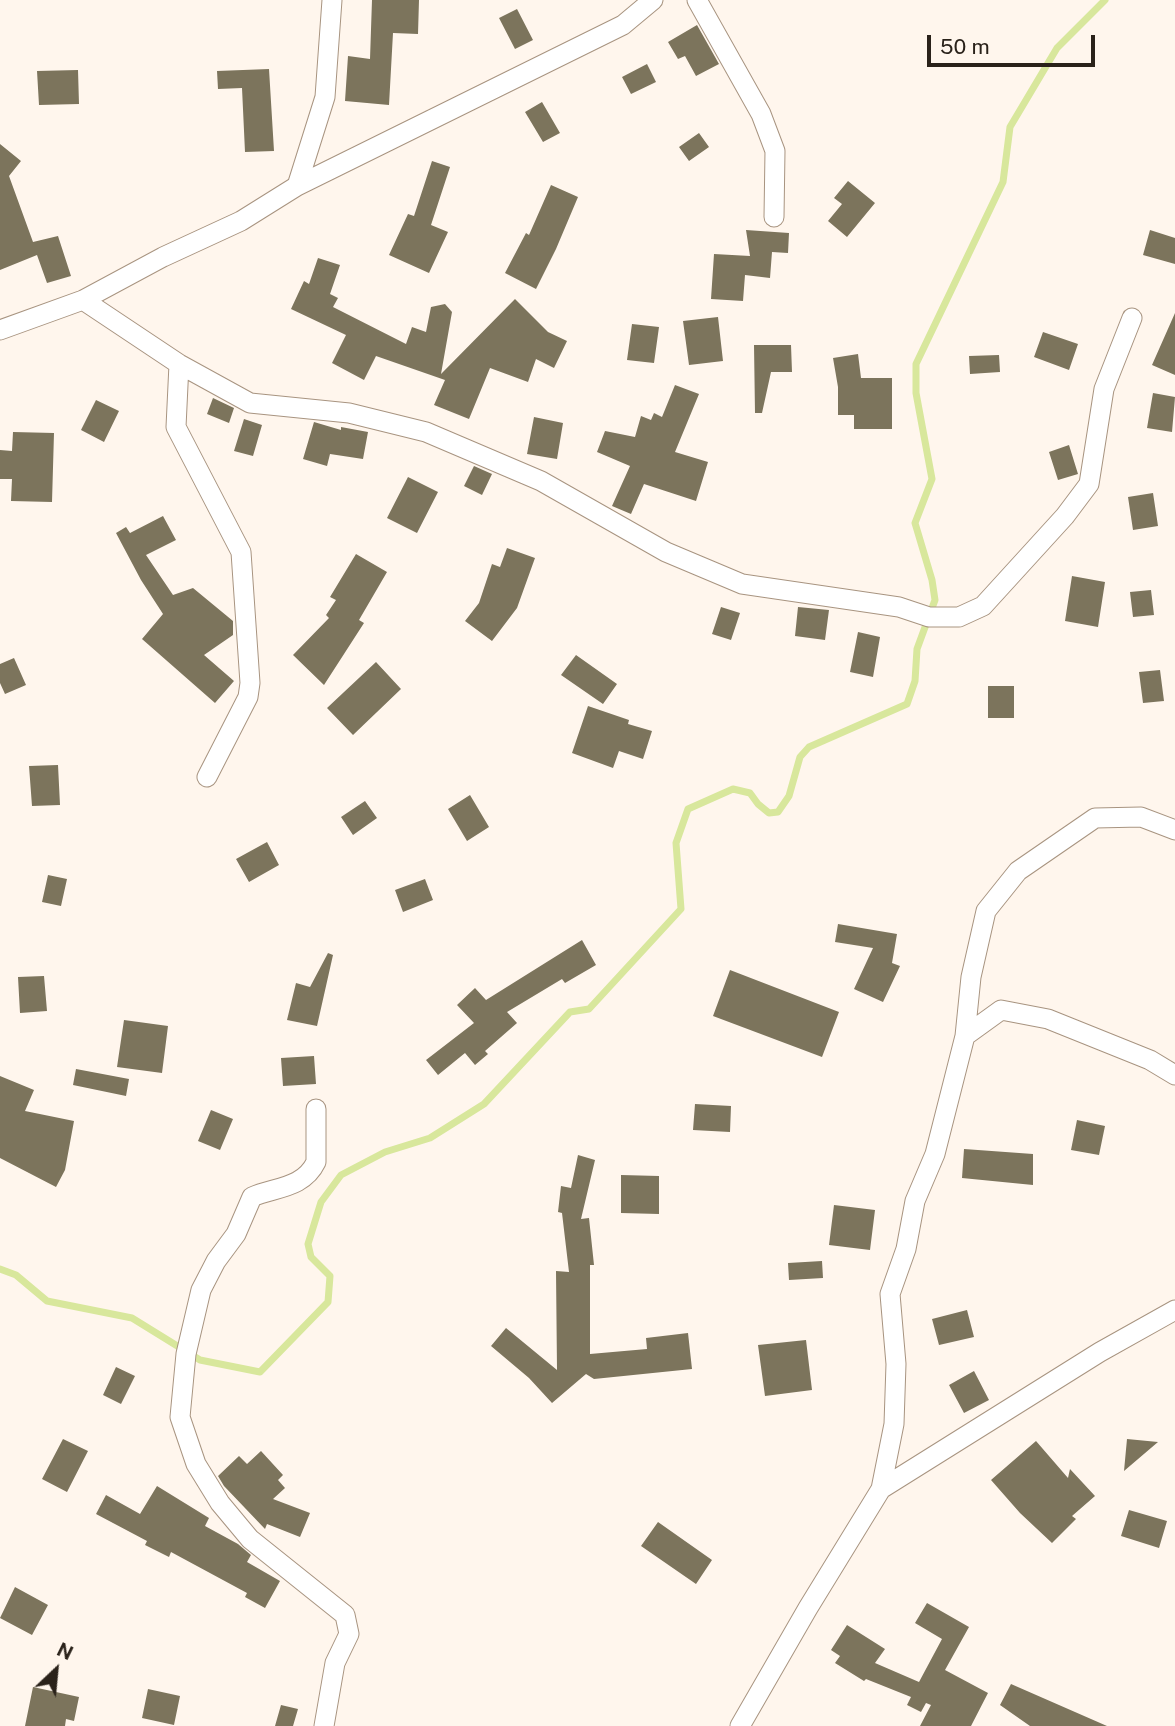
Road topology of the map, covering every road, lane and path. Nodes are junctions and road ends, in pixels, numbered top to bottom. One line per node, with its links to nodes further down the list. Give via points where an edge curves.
1 (332, 0): 4 (street, via 325,97)
2 (653, 0): 4 (street, via 623,25)
3 (697, 0): 5 (street, via 761,114 775,151)
4 (297, 186): 6 (street, via 241,221)
5 (774, 217)
6 (83, 300): 8 (street); 9 (street)
7 (1132, 318): 9 (street, via 1104,389 1089,484 983,606 959,617 929,617 898,607 742,584 666,552 541,481 426,432 349,413 250,403)
8 (0, 330)
9 (179, 364): 10 (street, via 176,427 240,552 244,582 248,697)
10 (207, 777)
11 (1175, 830): 12 (street, via 1141,817 1095,817 1018,871 986,911 971,977)
12 (965, 1036): 13 (street, via 1001,1010 1048,1018); 16 (street, via 935,1154 915,1201 906,1249 890,1294 896,1364 894,1424)
13 (1175, 1075)
14 (316, 1109): 17 (street, via 316,1163 312,1170 296,1183 252,1197 236,1234 201,1290 187,1353 180,1417 196,1464 220,1503 250,1539 345,1615 349,1634 335,1663)
15 (1175, 1310): 16 (street)
16 (881, 1489): 18 (street)
17 (324, 1726)
18 (740, 1726)

